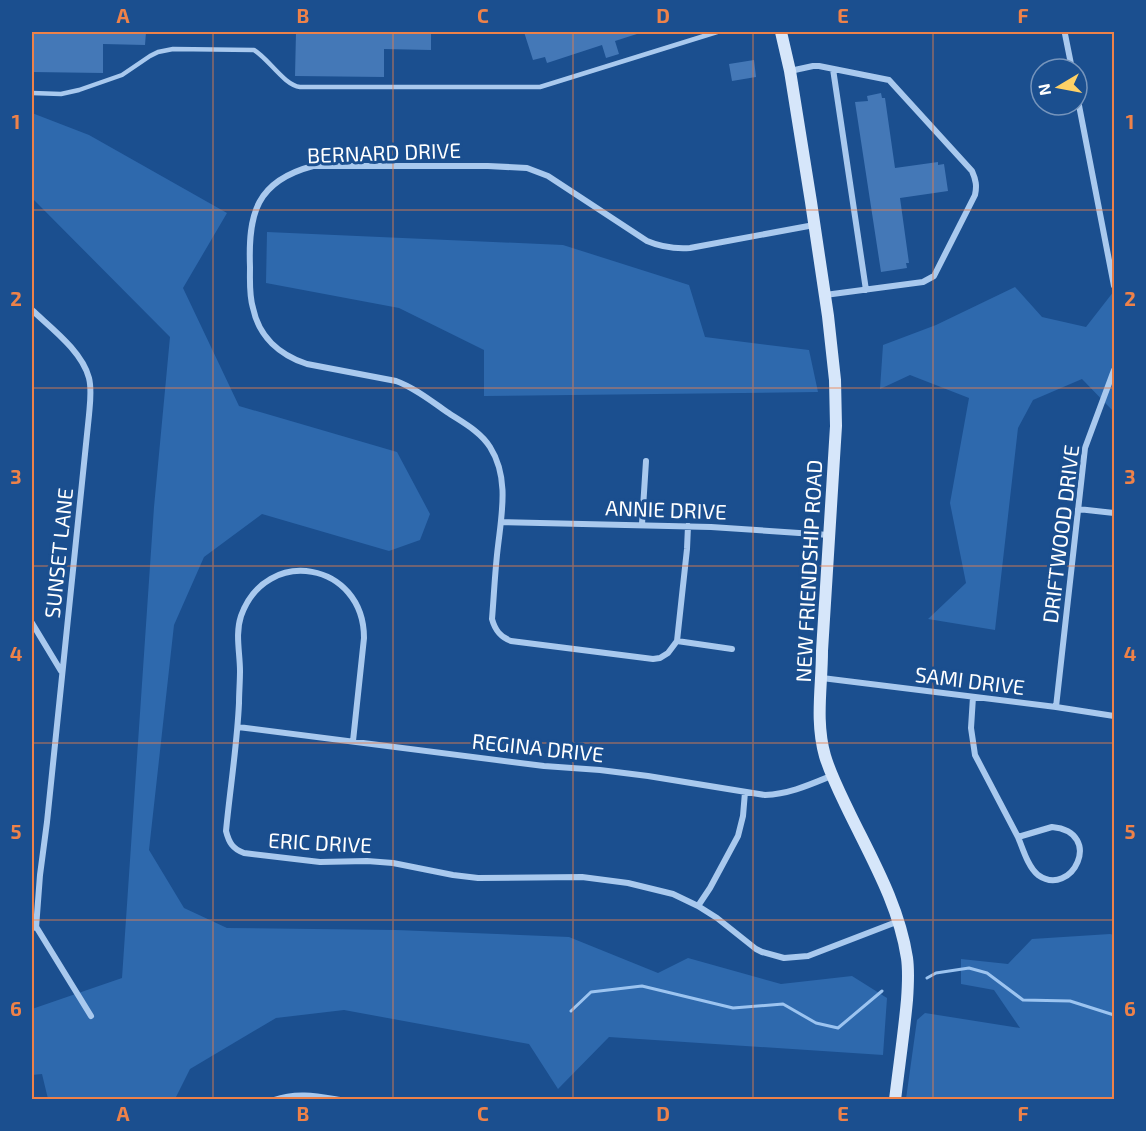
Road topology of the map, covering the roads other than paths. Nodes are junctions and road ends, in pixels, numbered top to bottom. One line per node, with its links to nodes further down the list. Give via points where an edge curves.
1 (717, 32): 7 (lane, via 540,87 295,87 254,50 173,49 150,56 123,75 79,90)
2 (781, 32): 6 (street, NEW FRIENDSHIP ROAD)
3 (1064, 32): 4 (street)
4 (1069, 57)
5 (833, 69): 6 (street, via 813,66); 11 (street); 11 (street, via 889,80 975,178 975,195 934,276 924,282)
6 (790, 71): 9 (street, NEW FRIENDSHIP ROAD)
7 (32, 93)
8 (1081, 117): 10 (street)
9 (814, 225): 12 (street, NEW FRIENDSHIP ROAD); 18 (street, BERNARD DRIVE, via 681,249 647,241 548,176 527,168 319,166 297,170 277,182 262,198 250,230 251,301 267,339 281,352 307,364 403,383 476,431 489,445 501,472)
10 (1114, 286)
11 (866, 290): 12 (street)
12 (825, 295): 21 (street, NEW FRIENDSHIP ROAD, via 833,353 836,426)
13 (32, 310): 25 (street, SUNSET LANE, via 79,357 90,384)
14 (1114, 370): 16 (street, DRIFTWOOD DRIVE, via 1085,448)
15 (646, 461): 19 (street)
16 (1078, 509): 17 (street); 28 (street, DRIFTWOOD DRIVE)
17 (1114, 513)
18 (501, 522): 19 (street, ANNIE DRIVE); 23 (street, BERNARD DRIVE, via 492,620 500,635 511,641 653,659 668,654)
19 (642, 524): 20 (street, ANNIE DRIVE)
20 (688, 526): 21 (street, ANNIE DRIVE); 23 (street)
21 (829, 535): 26 (street, NEW FRIENDSHIP ROAD)
22 (32, 623): 25 (street)
23 (677, 641): 24 (street)
24 (732, 649)
25 (62, 672): 38 (street, SUNSET LANE)
26 (822, 678): 27 (street, SAMI DRIVE); 32 (street, NEW FRIENDSHIP ROAD, via 820,726)
27 (973, 697): 28 (street, SAMI DRIVE); 34 (street, via 971,728 975,755)
28 (1056, 707): 29 (street, SAMI DRIVE)
29 (1114, 716)
30 (238, 727): 31 (street, REGINA DRIVE); 31 (street, ERIC DRIVE, via 238,633 244,607 271,579 305,571 326,576 346,589 363,622); 35 (street, ERIC DRIVE, via 226,831 238,851 302,861 393,863 478,878 601,879 656,889)
31 (353, 741): 33 (street, REGINA DRIVE, via 648,776)
32 (831, 776): 33 (street, REGINA DRIVE, via 785,793); 37 (street, NEW FRIENDSHIP ROAD)
33 (745, 792): 35 (street, via 738,836)
34 (1017, 837): 34 (street, via 1060,827 1073,835 1079,845 1078,863 1060,878 1045,878 1032,868)
35 (698, 906): 37 (street, ERIC DRIVE, via 756,949 784,958 808,956)
36 (32, 920): 38 (street)
37 (899, 921): 42 (street, NEW FRIENDSHIP ROAD, via 908,960 908,981)
38 (36, 928): 39 (street)
39 (91, 1016)
40 (274, 1100): 41 (street, via 301,1095)
41 (340, 1100)
42 (895, 1100)

